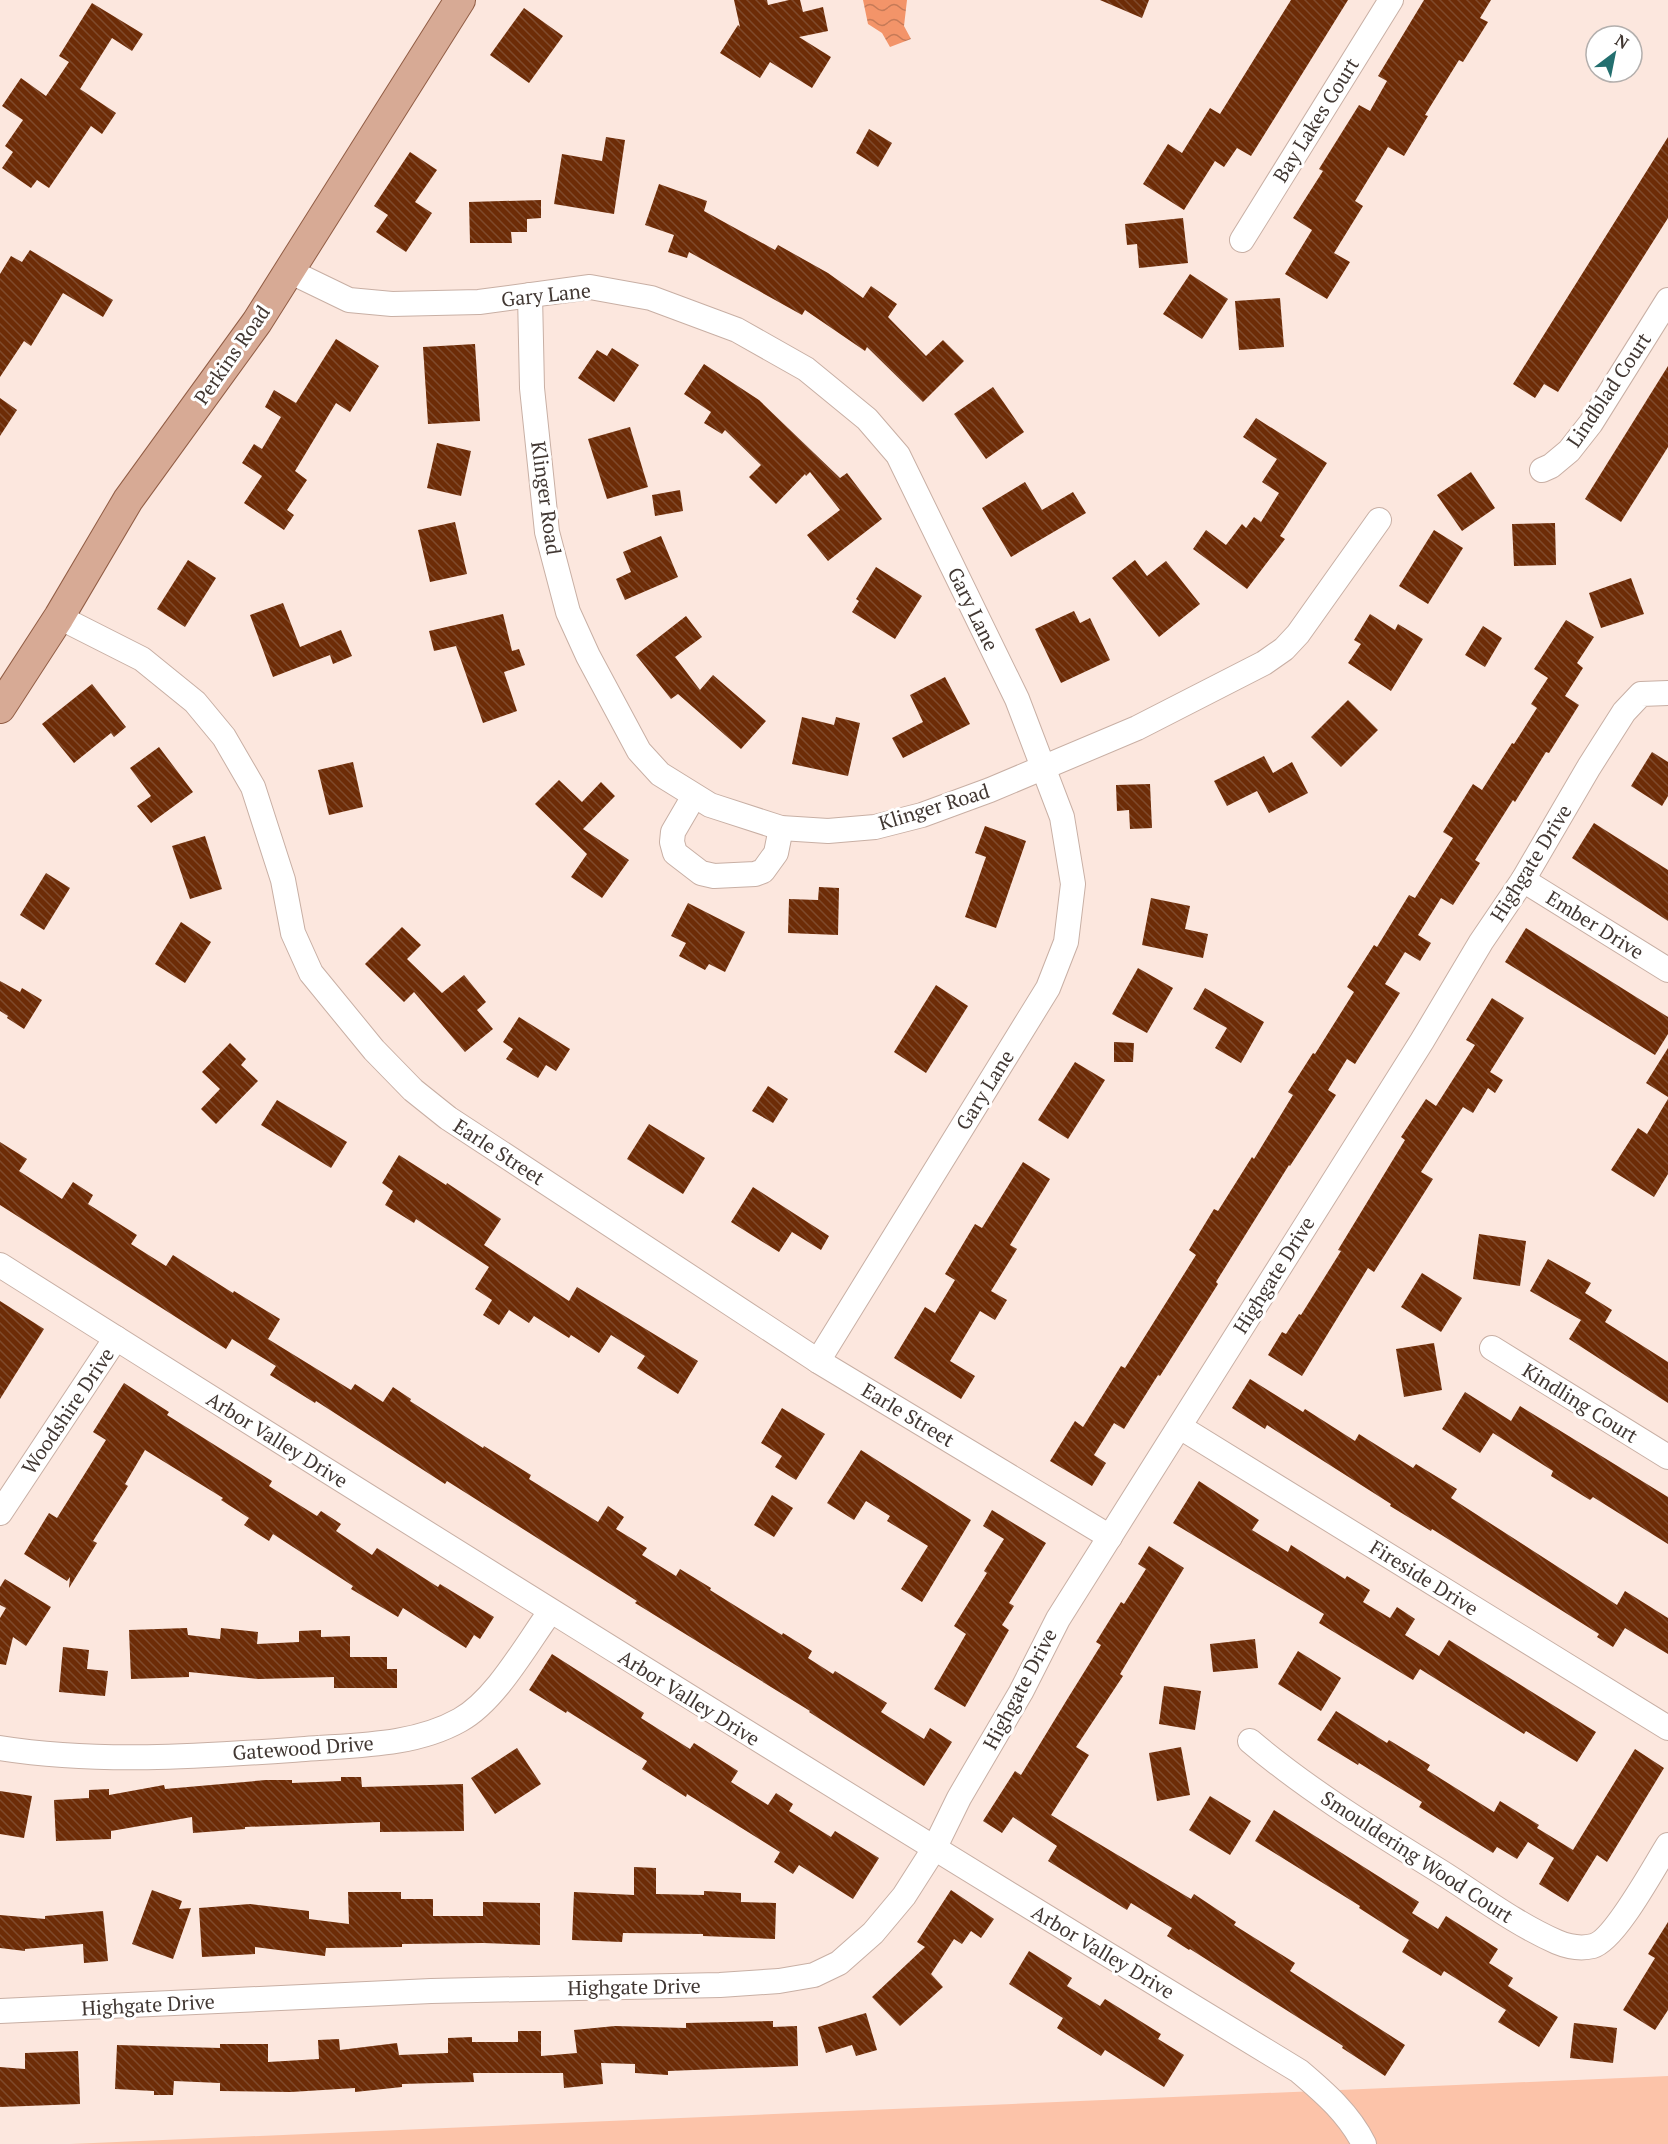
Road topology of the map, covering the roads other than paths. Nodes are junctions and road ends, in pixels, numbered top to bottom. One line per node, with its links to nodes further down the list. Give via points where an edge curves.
1 (460, 0): 4 (main road, Perkins Road)
2 (1391, 0): 3 (street, Bay Lakes Court)
3 (1242, 240)
4 (289, 271): 5 (street, Gary Lane, via 349,300 447,303); 9 (main road, Perkins Road, via 257,322 128,500)
5 (530, 295): 12 (street, Gary Lane, via 590,287 651,298 737,330 806,369 867,418 898,455 1017,699); 13 (street, Klinger Road, via 532,388 547,532 568,612 639,751 660,774)
6 (1668, 300): 7 (street, Lindblad Court, via 1591,423 1569,452)
7 (1542, 470)
8 (1379, 520): 12 (street, Klinger Road, via 1284,649 1137,728)
9 (59, 616): 11 (main road, Perkins Road); 20 (street, Earle Street, via 142,659 195,702 224,736 253,787 283,880 293,933 311,973 374,1050 413,1090 447,1118)
10 (1668, 693): 15 (street, Highgate Drive, via 1641,694 1624,712)
11 (0, 708)
12 (1043, 768): 14 (street, Klinger Road, via 922,815 875,827 828,831); 20 (street, Gary Lane, via 1062,817 1073,884 1066,942 1048,988)
13 (694, 796): 14 (street, Klinger Road, via 710,806); 14 (street, via 673,832 672,842 675,853 701,873 714,876 763,872 776,853)
14 (781, 828)
15 (1523, 880): 16 (street, Ember Drive); 21 (street, Highgate Drive)
16 (1668, 970)
17 (0, 1265): 18 (street, Arbor Valley Drive)
18 (116, 1338): 23 (street, Woodshire Drive); 25 (street, Arbor Valley Drive)
19 (1492, 1348): 22 (street, Kindling Court)
20 (818, 1361): 24 (street, Earle Street)
21 (1180, 1427): 24 (street, Highgate Drive); 26 (street, Fireside Drive)
22 (1668, 1457)
23 (0, 1513)
24 (1110, 1537): 30 (street, Highgate Drive, via 1058,1619)
25 (550, 1612): 28 (street, Gatewood Drive, via 479,1707 439,1731 387,1742 116,1758); 30 (street, Arbor Valley Drive)
26 (1668, 1728)
27 (1250, 1741): 29 (street, Smouldering Wood Court, via 1323,1798 1522,1924 1576,1948 1594,1946 1606,1938)
28 (0, 1748)
29 (1668, 1845)
30 (934, 1850): 31 (street, Highgate Drive, via 904,1896 873,1933 839,1963 814,1976 720,1985 431,1991); 32 (street, Arbor Valley Drive, via 1299,2071 1329,2096)
31 (0, 2012)
32 (1364, 2144)

